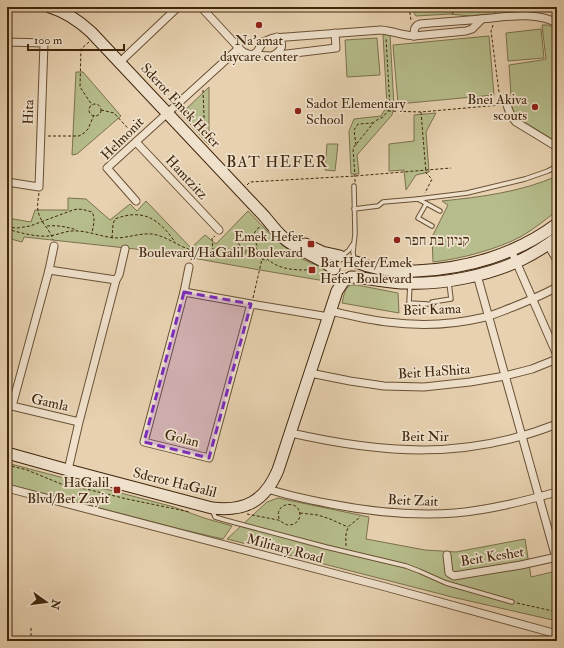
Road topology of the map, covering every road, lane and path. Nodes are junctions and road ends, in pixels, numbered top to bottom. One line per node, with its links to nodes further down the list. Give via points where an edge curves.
1 (50, 7): 10 (street, Sderot Emek Hefer, via 77,20)
2 (178, 7): 18 (street)
3 (201, 7): 14 (street)
4 (495, 18): 5 (street); 6 (street, via 534,16); 21 (path, via 492,31 499,92)
5 (482, 19): 9 (street, via 466,31); 9 (street, via 420,24 416,25)
6 (557, 23)
7 (385, 30): 8 (street); 9 (street); 23 (path, via 390,108)
8 (335, 33): 11 (street); 17 (street, via 336,48)
9 (414, 36)
10 (96, 37): 18 (street, Sderot Emek Hefer); 20 (path, via 81,49 80,87)
11 (277, 37): 13 (street); 17 (street, via 282,48)
12 (7, 42): 28 (street, Hita, via 44,43)
13 (263, 42): 15 (street); 16 (street, via 261,48)
14 (239, 48): 15 (street); 19 (street, Helmonit)
15 (252, 55): 16 (street)
16 (265, 56): 17 (street)
17 (274, 56)
18 (120, 62): 25 (street, Sderot Emek Hefer)
19 (203, 81): 25 (street, Helmonit); 32 (path)
20 (92, 105): 22 (path, via 97,104); 26 (path, via 89,108)
21 (507, 105): 24 (path); 31 (street, via 516,122)
22 (101, 110): 26 (path); 29 (path, via 114,113)
23 (388, 111): 24 (path); 27 (path)
24 (421, 112): 35 (path)
25 (167, 113): 29 (street, Helmonit); 32 (street, Sderot Emek Hefer)
26 (94, 116): 28 (path, via 88,129 79,136)
27 (373, 123): 30 (path); 30 (path, via 358,124 354,130)
28 (40, 136): 39 (street, Hita)
29 (137, 140): 42 (street, Helmonit, via 107,168); 52 (street, Hamtzitz)
30 (356, 145): 36 (path, via 353,148)
31 (557, 147)
32 (206, 153): 40 (street, Sderot Emek Hefer)
33 (557, 166): 41 (lane, via 526,179 467,193)
34 (451, 168): 35 (path)
35 (426, 170): 36 (path); 41 (path, via 432,179)
36 (355, 176): 38 (path); 40 (path, via 250,182)
37 (7, 182): 39 (street)
38 (354, 186): 44 (lane)
39 (39, 187): 47 (path, via 37,206)
40 (240, 190): 46 (street, Sderot Emek Hefer)
41 (420, 199): 43 (lane); 44 (lane, via 383,202 378,206)
42 (136, 201)
43 (426, 204): 45 (lane); 50 (lane, via 418,218)
44 (354, 209): 60 (lane)
45 (440, 211)
46 (266, 218): 57 (path); 69 (street, Sderot Emek Hefer, via 314,248); 70 (street, Sderot Emek Hefer, via 289,242)
47 (42, 221): 49 (path); 51 (path, via 30,226); 54 (path, via 81,209 94,215)
48 (557, 224): 65 (street)
49 (46, 226): 53 (path); 55 (path)
50 (432, 226)
51 (7, 228): 55 (path, via 32,236)
52 (219, 230): 68 (path, via 212,238)
53 (82, 231): 54 (path); 55 (path)
54 (92, 234): 56 (path)
55 (52, 235): 62 (path)
56 (112, 238): 58 (path, via 152,234); 58 (path, via 115,219 139,215 161,225)
57 (250, 238): 61 (path, via 240,237); 63 (path, via 257,245)
58 (176, 242): 66 (path)
59 (552, 242): 73 (street); 75 (street, Sderot Emek Hefer)
60 (354, 243): 69 (lane); 72 (lane)
61 (239, 245): 63 (path, via 244,251 249,252); 67 (path)
62 (54, 246): 77 (street, Gamla)
63 (256, 248): 74 (path)
64 (125, 249): 80 (street, Gamla)
65 (511, 250): 72 (street, via 470,264 430,271 383,270 368,267); 75 (street)
66 (193, 251): 68 (path); 76 (path)
67 (225, 251): 68 (path); 71 (path, via 246,253)
68 (213, 252)
69 (341, 256): 72 (street, via 348,255); 78 (street, via 335,261)
70 (317, 258): 74 (path, via 306,270 286,269); 78 (street, Sderot Emek Hefer)
71 (262, 259): 74 (path); 87 (path)
72 (355, 260): 78 (street, via 357,269 354,275)
73 (557, 260)
74 (270, 262)
75 (516, 262): 79 (street, Sderot Emek Hefer); 85 (street)
76 (190, 267): 84 (street, Golan)
77 (49, 270): 80 (street); 95 (street, Gamla, via 12,406)
78 (342, 275): 82 (street, Sderot Emek Hefer); 89 (street, Sderot HaGalil)
79 (477, 275): 81 (street, Sderot Emek Hefer); 90 (street)
80 (116, 280): 95 (street, Gamla)
81 (448, 280): 82 (street, Sderot Emek Hefer); 86 (lane, via 451,299)
82 (410, 284): 88 (lane, via 409,303)
83 (557, 287): 85 (street, Beit Kama)
84 (184, 292): 87 (street); 87 (street, Golan, via 144,442 208,458)
85 (532, 299): 90 (street, Beit Kama); 91 (street)
86 (432, 302)
87 (251, 304): 89 (street)
88 (427, 304)
89 (329, 314): 90 (street, Beit Kama, via 413,324 465,321); 93 (street, Sderot HaGalil)
90 (489, 316): 94 (street)
91 (557, 355)
92 (557, 359): 94 (street, Beit HaShita)
93 (310, 373): 94 (street, Beit HaShita, via 367,384 406,387 450,385); 97 (street, Sderot HaGalil)
94 (505, 376): 98 (street)
95 (79, 422): 101 (street, Gamla)
96 (557, 424): 98 (street, Beit Nir)
97 (291, 433): 98 (street, Beit Nir, via 362,446 415,450 473,447); 103 (street, Sderot HaGalil, via 274,480)
98 (522, 436): 105 (street)
99 (7, 453): 101 (street, Sderot HaGalil)
100 (7, 465): 108 (path, via 66,486)
101 (68, 470): 106 (street, Sderot HaGalil)
102 (7, 488): 119 (street, Military Road)
103 (268, 489): 106 (street, Sderot HaGalil, via 244,506); 107 (street, Beit Zait)
104 (557, 492): 105 (street, Beit Zait)
105 (539, 497): 107 (street, Beit Zait, via 456,513 401,514); 115 (street)
106 (212, 508): 113 (lane, via 215,517)
107 (362, 510): 112 (path, via 358,519)
108 (193, 512)
109 (300, 513): 111 (path, via 298,520 293,524 286,525); 111 (path, via 294,505 287,504 279,511); 112 (path, via 330,518)
110 (244, 514): 111 (path)
111 (280, 521)
112 (348, 528): 113 (path)
113 (347, 552): 116 (lane, via 406,566 446,583)
114 (447, 555): 115 (street, Beit Keshet, via 449,573 454,576)
115 (556, 558)
116 (512, 602): 117 (path)
117 (557, 612)
118 (32, 626): 120 (path)
119 (557, 634)
120 (32, 641)

